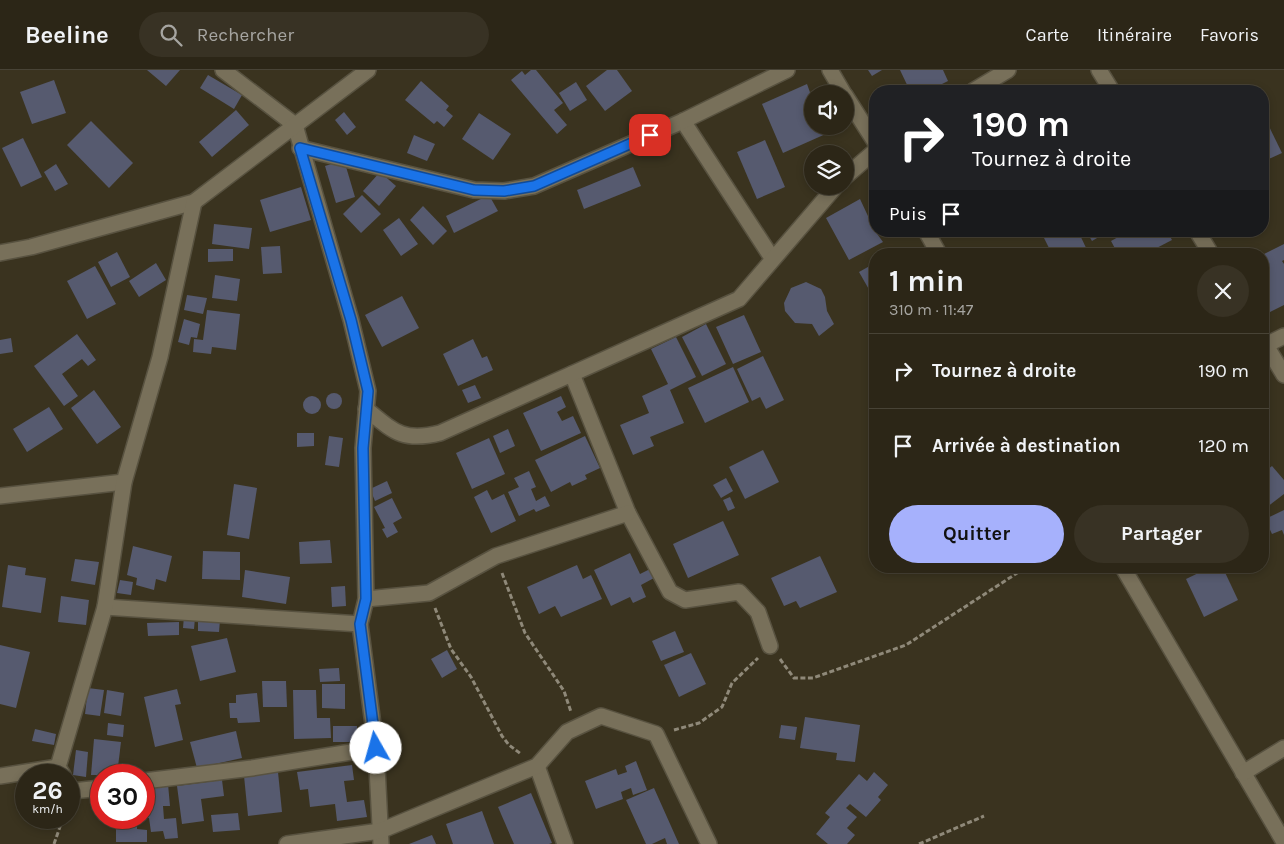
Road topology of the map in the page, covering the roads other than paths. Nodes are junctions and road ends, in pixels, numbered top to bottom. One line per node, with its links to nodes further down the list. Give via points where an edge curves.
1 (223, 70): 12 (street)
2 (368, 70): 12 (street)
3 (787, 70): 11 (street)
4 (830, 70): 7 (street)
5 (1008, 70): 8 (street)
6 (1099, 70): 9 (street)
7 (839, 85)
8 (982, 85)
9 (1108, 85)
10 (854, 108): 13 (street)
11 (683, 121): 14 (street, via 534,186 504,191 474,190); 24 (street)
12 (295, 125): 14 (street); 18 (street)
13 (869, 132)
14 (300, 148): 30 (street, via 351,320 368,391)
15 (869, 156): 16 (street)
16 (854, 169)
17 (828, 195): 24 (street)
18 (194, 202): 23 (street); 31 (street, via 160,357)
19 (929, 237): 21 (street)
20 (1201, 237): 22 (street)
21 (936, 248)
22 (1207, 248)
23 (0, 253)
24 (772, 258): 28 (street, via 739,299)
25 (1284, 336): 26 (street)
26 (1269, 342)
27 (1269, 352): 29 (street)
28 (572, 374): 30 (street, via 420,438 395,432); 33 (street)
29 (1284, 375)
30 (366, 409): 35 (street, via 363,448)
31 (124, 482): 32 (street); 36 (street)
32 (0, 496)
33 (628, 513): 35 (street, via 496,556 429,593); 38 (street, via 670,592 685,600 740,592 758,612)
34 (1126, 573): 43 (street)
35 (366, 599): 37 (street)
36 (105, 607): 37 (street); 41 (street)
37 (360, 624): 39 (street)
38 (770, 646)
39 (376, 748): 46 (street); 47 (street)
40 (1284, 748): 43 (street)
41 (63, 764)
42 (537, 766): 47 (street); 50 (street); 51 (street, via 567,732 601,716 656,734)
43 (1243, 773): 48 (street)
44 (15, 775): 45 (street)
45 (0, 776)
46 (155, 780)
47 (381, 838): 49 (street)
48 (1284, 842)
49 (287, 844)
50 (565, 844)
51 (709, 844)

